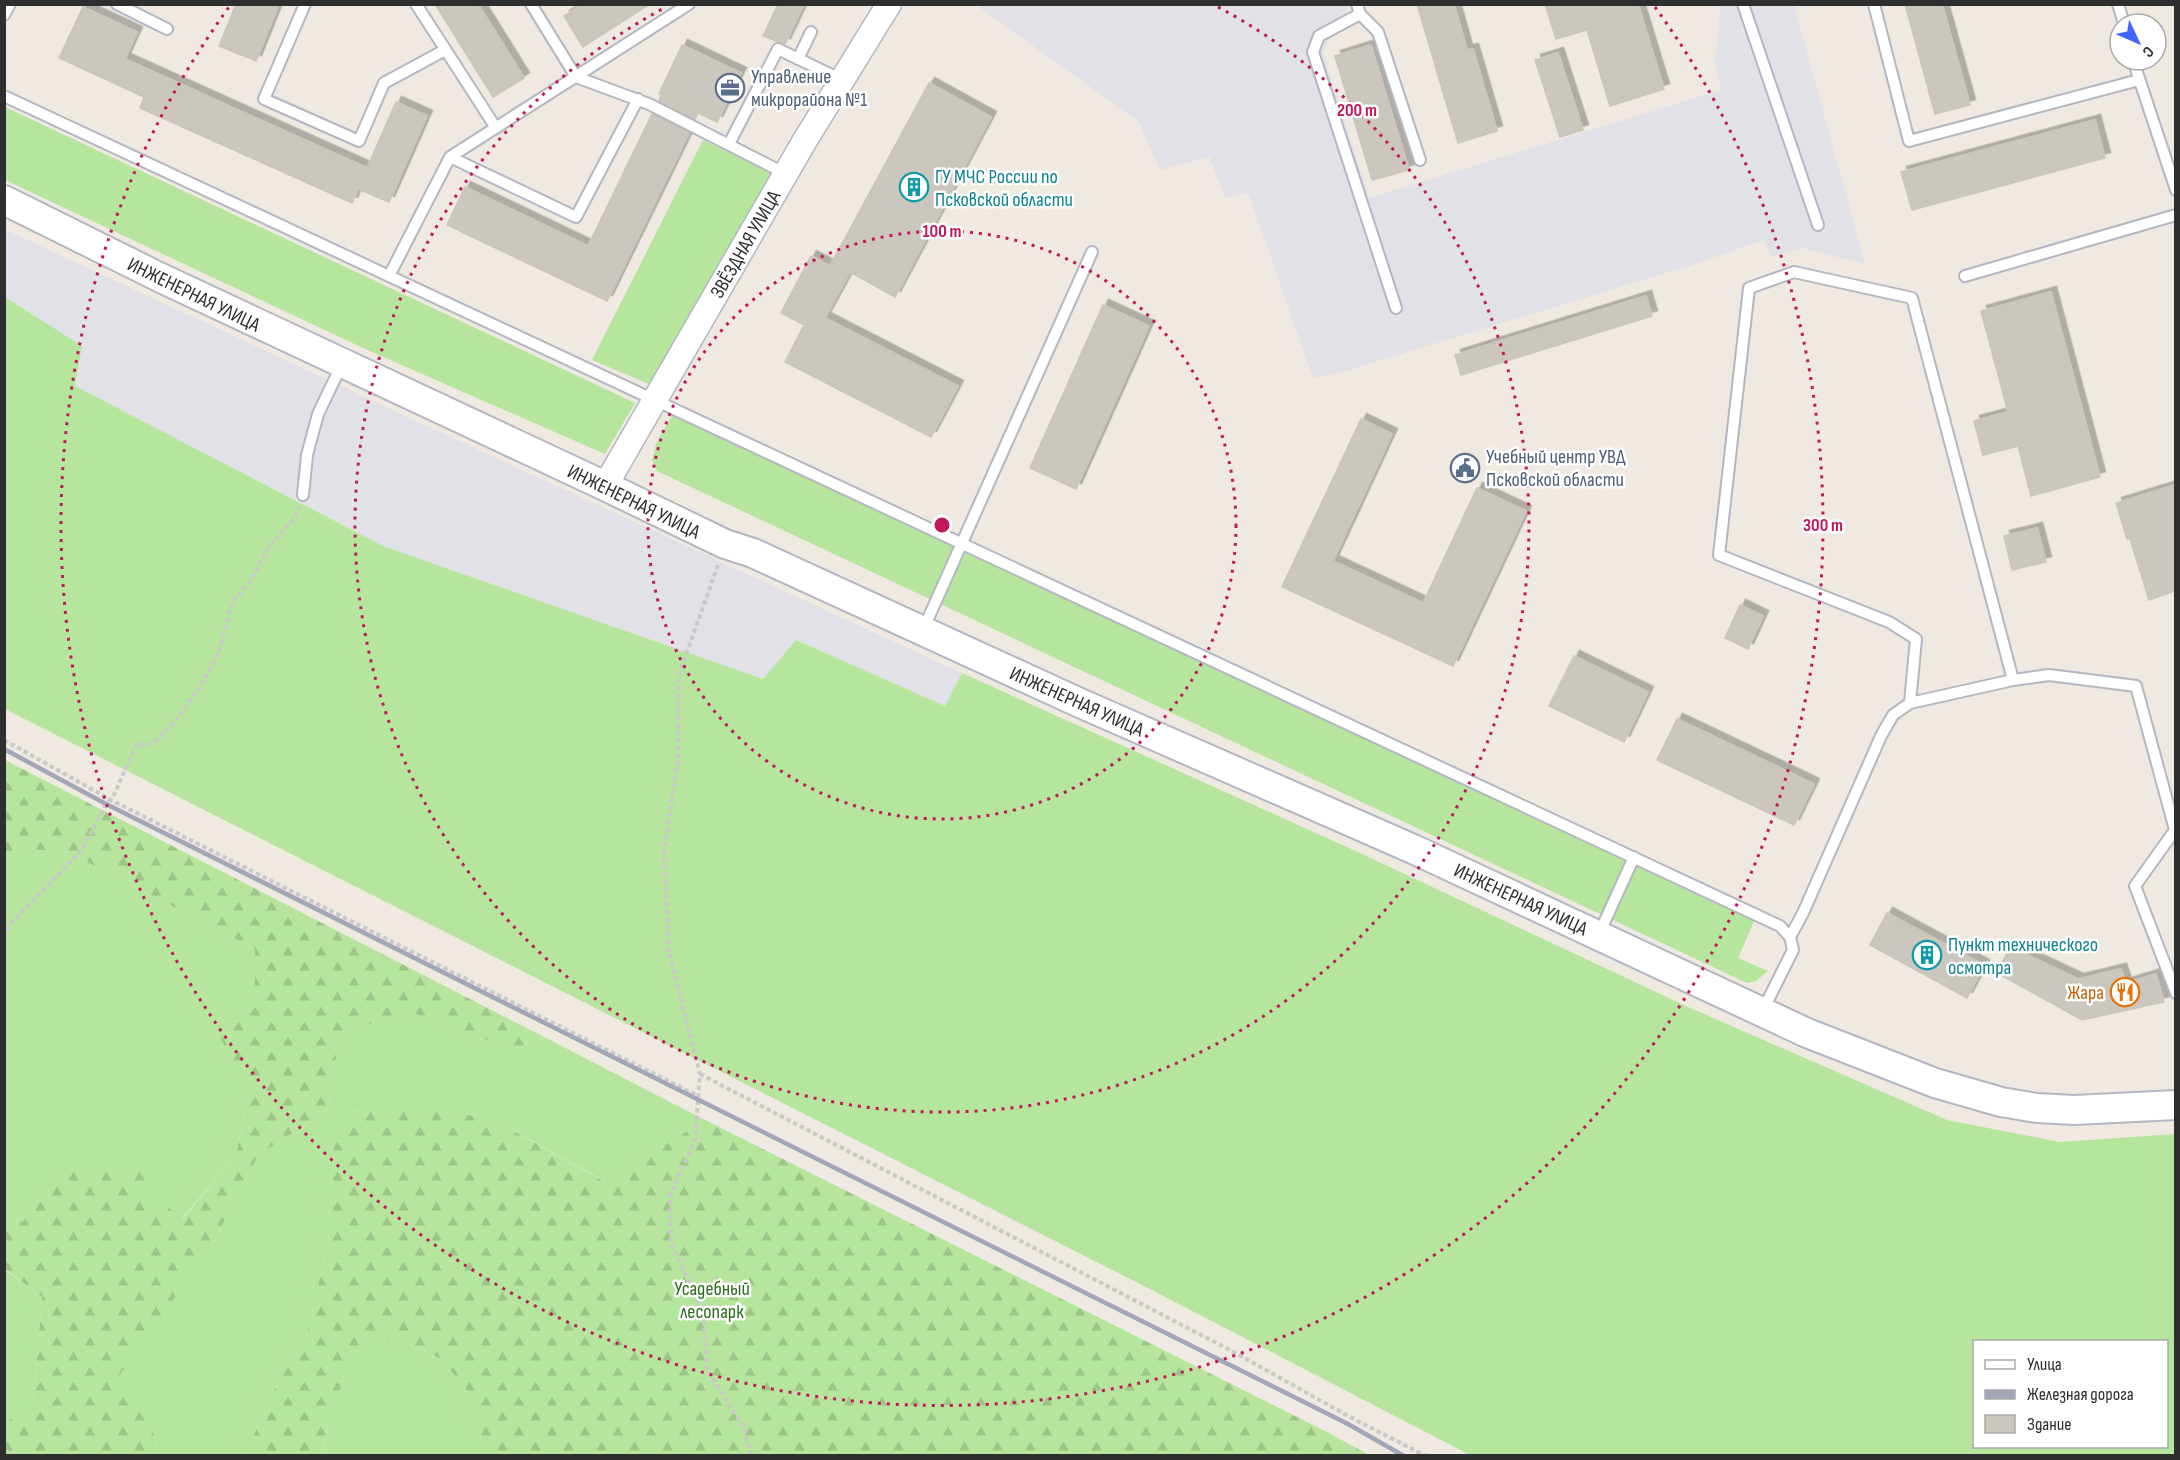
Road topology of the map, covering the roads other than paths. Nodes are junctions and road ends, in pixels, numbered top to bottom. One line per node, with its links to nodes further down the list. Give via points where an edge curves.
1 (10, 4): 11 (lane)
2 (117, 4): 12 (lane)
3 (305, 4): 14 (lane, via 264,99 358,141 384,83)
4 (416, 4): 14 (lane)
5 (531, 4): 17 (lane)
6 (689, 4): 17 (lane)
7 (889, 4): 18 (street, ЗВЁЗДНАЯ УЛИЦА)
8 (1743, 4): 30 (lane)
9 (1874, 4): 19 (lane, via 1910,141)
10 (1358, 9): 25 (lane, via 1378,32); 34 (lane, via 1319,36 1313,52)
11 (4, 15)
12 (167, 29)
13 (811, 32): 15 (lane)
14 (445, 50): 22 (lane)
15 (798, 59): 18 (lane); 23 (lane, via 778,49)
16 (2137, 72): 19 (lane)
17 (576, 77): 21 (lane); 22 (lane)
18 (842, 80): 26 (street, ЗВЁЗДНАЯ УЛИЦА)
19 (2139, 80): 27 (lane)
20 (4, 96): 32 (lane)
21 (638, 99): 23 (lane); 24 (lane, via 576,217)
22 (496, 128): 24 (lane)
23 (729, 144): 26 (lane)
24 (450, 157): 32 (lane)
25 (1420, 160)
26 (786, 174): 36 (street, ЗВЁЗДНАЯ УЛИЦА)
27 (2175, 190)
28 (4, 200): 35 (main road, ИНЖЕНЕРНАЯ УЛИЦА)
29 (2175, 215): 33 (lane)
30 (1818, 225)
31 (1092, 252): 39 (lane)
32 (389, 276): 36 (lane)
33 (1965, 276)
34 (1396, 308)
35 (342, 363): 37 (main road, ИНЖЕНЕРНАЯ УЛИЦА); 38 (lane, via 318,414 307,455)
36 (654, 401): 37 (street, ЗВЁЗДНАЯ УЛИЦА); 39 (lane)
37 (605, 486): 40 (main road, ИНЖЕНЕРНАЯ УЛИЦА, via 725,544)
38 (303, 495)
39 (962, 545): 40 (lane); 43 (lane)
40 (923, 630): 44 (main road, ИНЖЕНЕРНАЯ УЛИЦА)
41 (2013, 680): 42 (lane); 42 (lane, via 1912,298 1794,272 1749,288 1719,555 1889,622 1916,639); 46 (lane, via 2049,675 2136,686 2175,830 2135,886)
42 (1910, 703): 45 (lane, via 1893,715 1881,736)
43 (1634, 857): 44 (lane); 45 (lane, via 1780,926)
44 (1599, 934): 47 (main road, ИНЖЕНЕРНАЯ УЛИЦА)
45 (1790, 937): 47 (lane, via 1792,950)
46 (2175, 993)
47 (1762, 1011): 48 (main road, ИНЖЕНЕРНАЯ УЛИЦА, via 1935,1083 2001,1102 2074,1110)
48 (2175, 1105)

